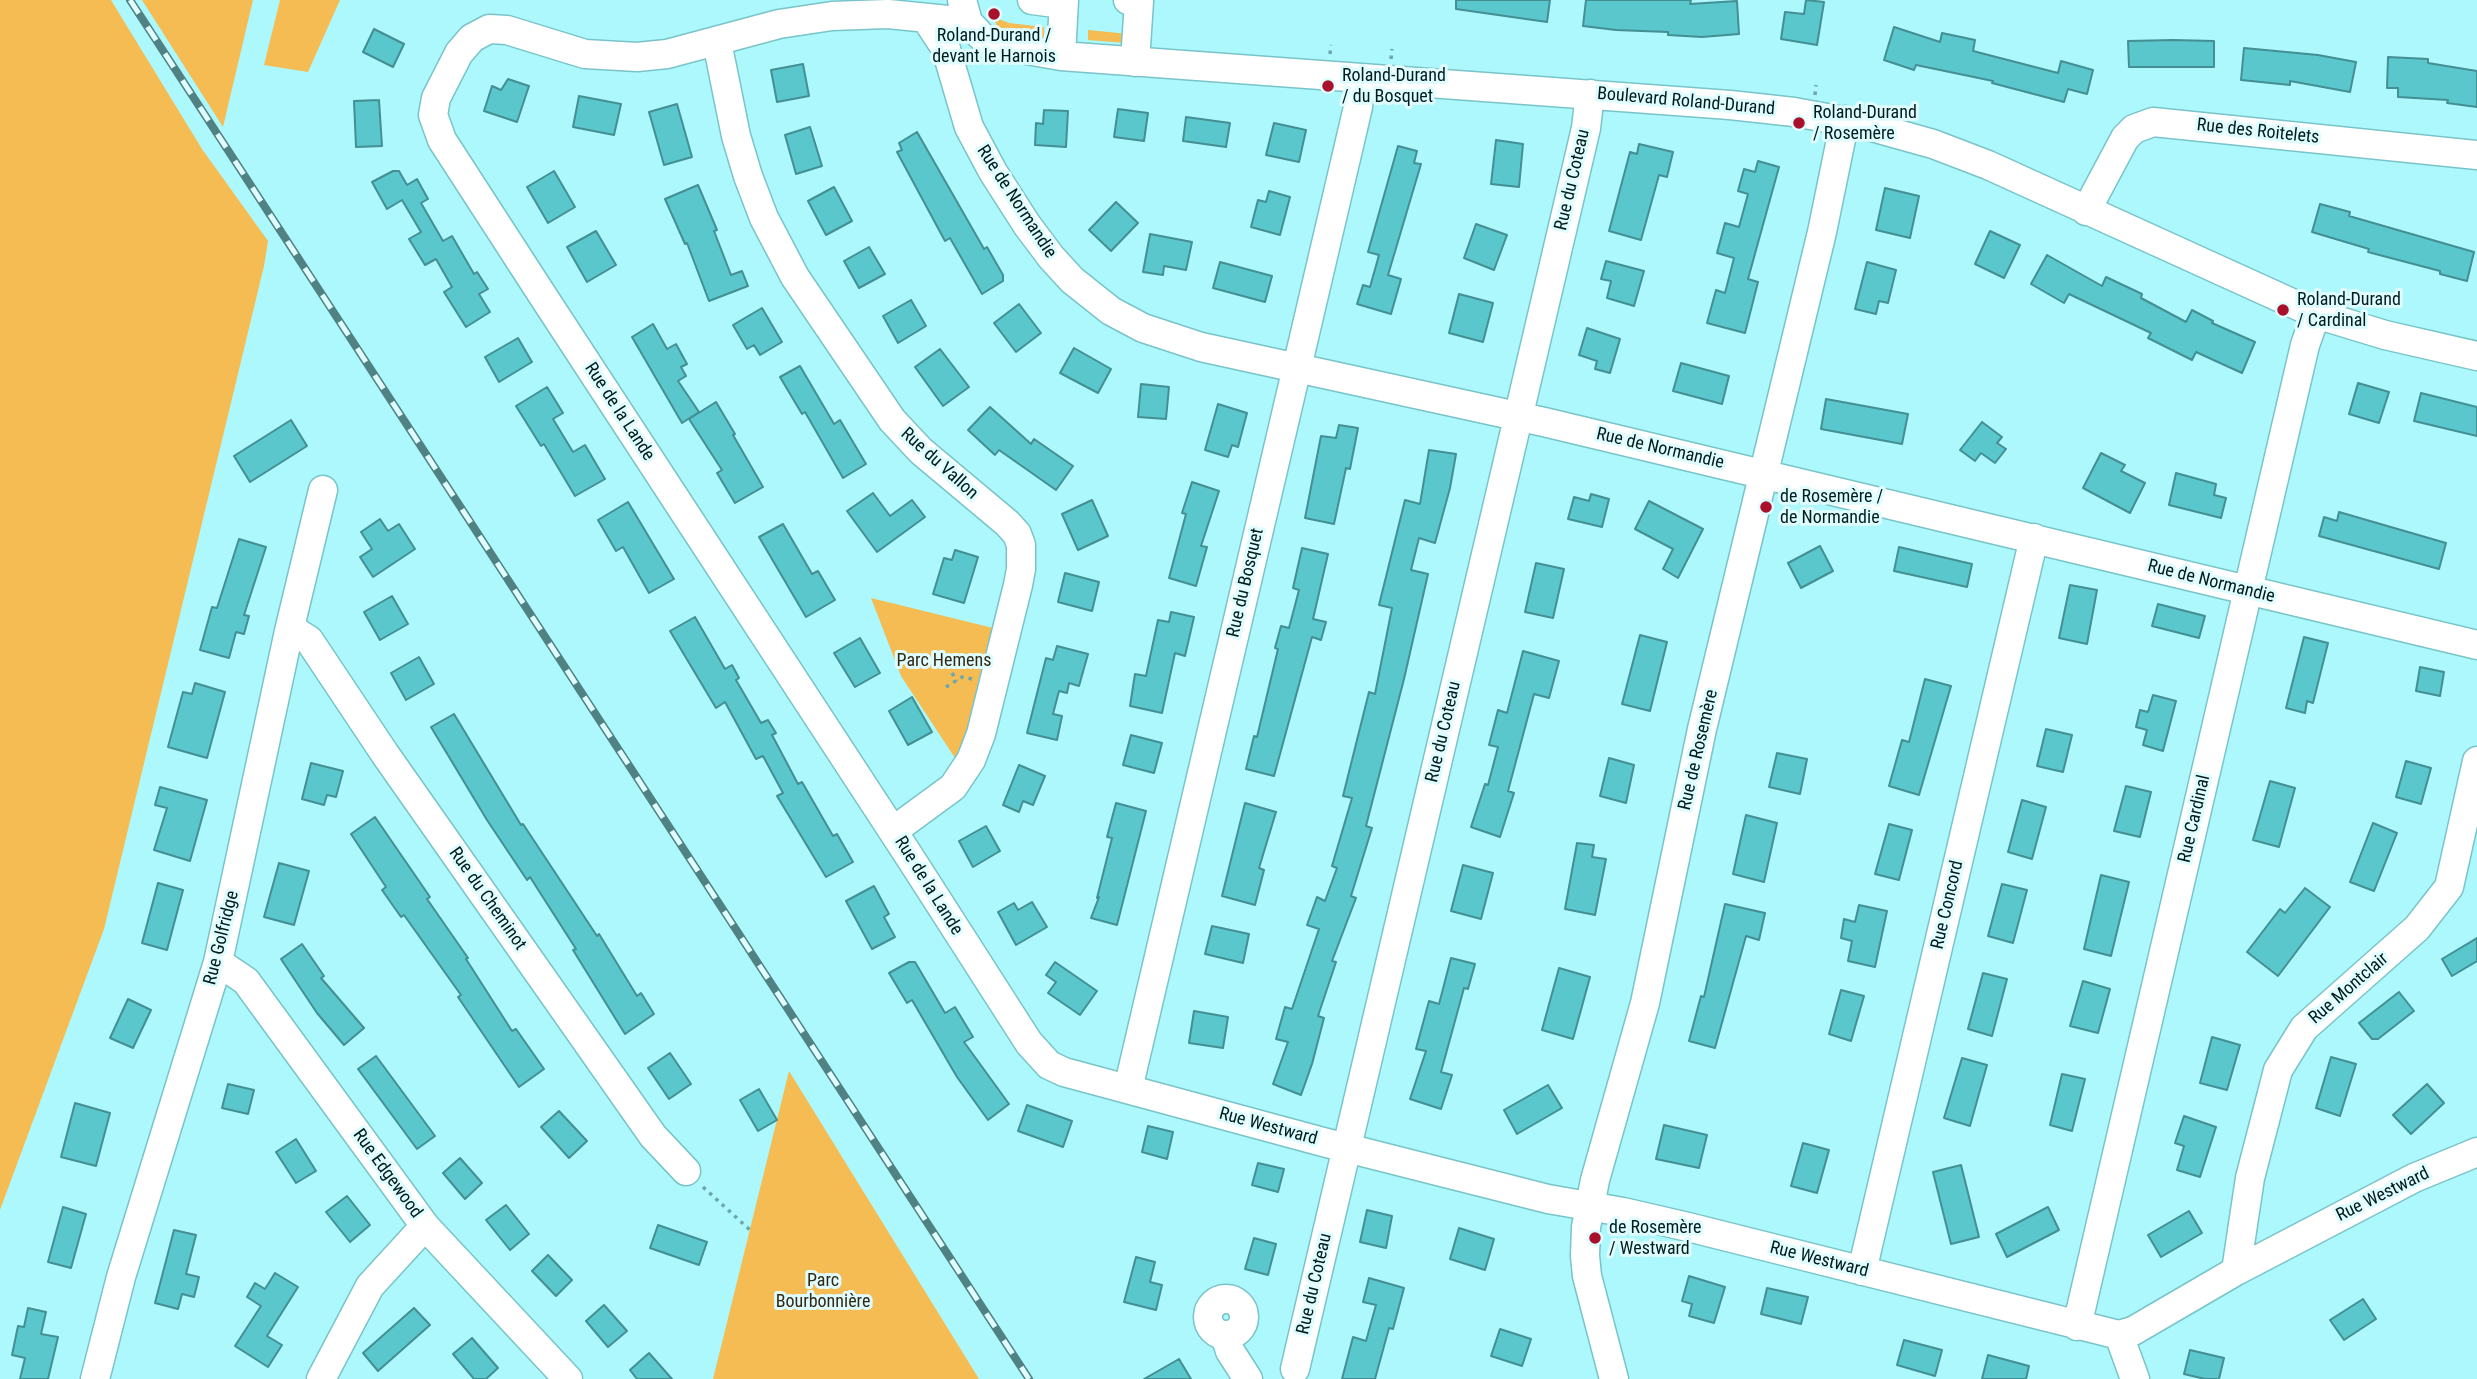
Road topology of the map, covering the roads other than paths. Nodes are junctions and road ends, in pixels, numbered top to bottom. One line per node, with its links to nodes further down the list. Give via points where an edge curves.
1 (1032, 0): 3 (street)
2 (1135, 0): 8 (street)
3 (1064, 2): 7 (street)
4 (929, 10): 5 (street, Rue de la Lande); 6 (street, Rue de la Lande, via 798,20); 10 (street, Rue de Normandie)
5 (971, 20): 7 (street, Boulevard Roland-Durand, via 999,45); 10 (street, via 966,68)
6 (717, 42): 26 (street, Rue du Vallon, via 748,176 764,218 796,277 892,420 921,452 1007,523 1021,545 1018,585 971,760 943,796); 26 (street, Rue de la Lande, via 667,54 619,57 573,51 507,30 484,31 459,52 436,98 434,121 442,140)
7 (1061, 56): 8 (street, Boulevard Roland-Durand)
8 (1135, 62): 9 (street, Boulevard Roland-Durand)
9 (1361, 78): 11 (street, Boulevard Roland-Durand); 17 (street, Rue du Bosquet)
10 (958, 92): 17 (street, Rue de Normandie, via 975,139 1010,200 1051,257 1086,292 1111,311 1157,333)
11 (1590, 94): 12 (street, Boulevard Roland-Durand, via 1756,107); 18 (street, Rue du Coteau)
12 (1845, 120): 14 (street, Boulevard Roland-Durand, via 1953,152); 19 (street, Rue de Rosemère)
13 (2477, 155): 14 (street, Rue des Roitelets, via 2153,122 2125,138)
14 (2086, 211): 15 (street, Boulevard Roland-Durand)
15 (2316, 314): 16 (street, Boulevard Roland-Durand); 22 (street, Rue Cardinal)
16 (2477, 356)
17 (1296, 368): 18 (street, Rue de Normandie); 28 (street, Rue du Bosquet)
18 (1519, 416): 19 (street, Rue de Normandie); 29 (street, Rue du Coteau)
19 (1763, 474): 21 (street, Rue de Normandie); 32 (street, Rue de Rosemère, via 1695,760 1645,1003)
20 (323, 490): 23 (street, Rue Golfridge)
21 (2034, 538): 22 (street, Rue de Normandie); 34 (street, Rue Concord)
22 (2249, 592): 24 (street, Rue de Normandie); 36 (street, Rue Cardinal)
23 (289, 631): 27 (street, Rue Golfridge); 31 (street, Rue du Cheminot, via 309,640 653,1136)
24 (2477, 645)
25 (2477, 761): 35 (street, Rue Montclair, via 2449,887 2417,928 2304,1028 2277,1070 2250,1178)
26 (893, 831): 28 (street, Rue de la Lande, via 1042,1059 1064,1072)
27 (218, 962): 33 (street, Rue Edgewood, via 246,981); 40 (street, Rue Golfridge, via 121,1278)
28 (1128, 1089): 29 (street, Rue Westward)
29 (1346, 1148): 32 (street, Rue Westward); 39 (street, Rue du Coteau)
30 (2477, 1152): 35 (street, Rue Westward, via 2414,1178)
31 (686, 1171)
32 (1590, 1206): 34 (street, Rue Westward); 44 (street, Rue de Rosemère, via 1585,1264)
33 (425, 1226): 41 (street, via 370,1286); 42 (street, Rue Edgewood)
34 (1862, 1271): 36 (street, Rue Westward)
35 (2236, 1271): 38 (street, Rue Westward)
36 (2077, 1326): 38 (street, Rue Westward)
37 (1225, 1335): 43 (street)
38 (2119, 1335): 45 (street)
39 (1295, 1369)
40 (95, 1379)
41 (321, 1379)
42 (568, 1379)
43 (1248, 1379)
44 (1614, 1379)
45 (2135, 1379)

